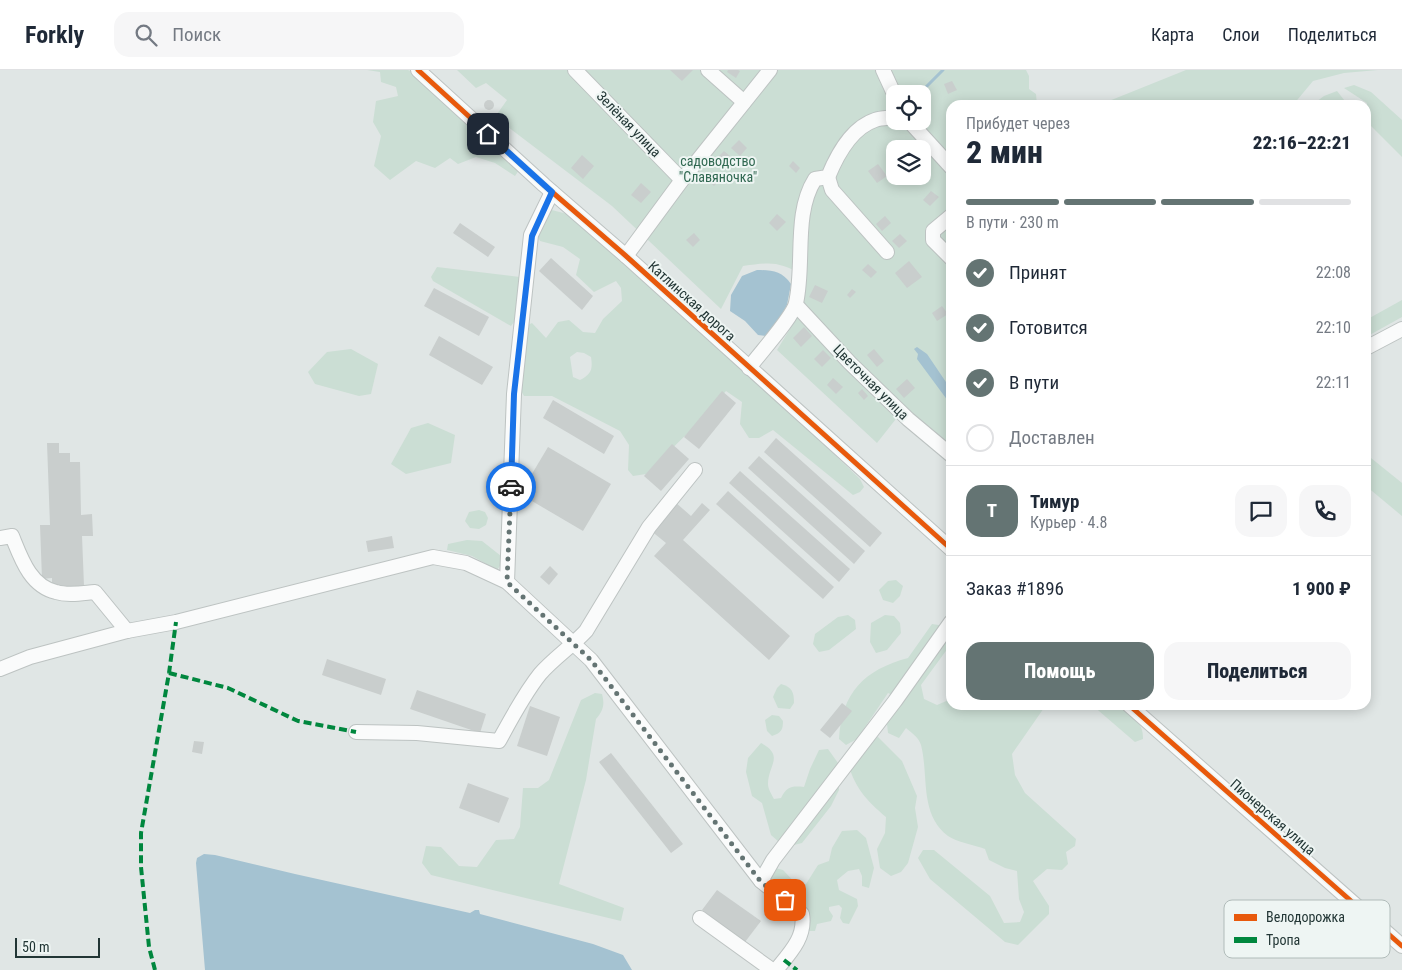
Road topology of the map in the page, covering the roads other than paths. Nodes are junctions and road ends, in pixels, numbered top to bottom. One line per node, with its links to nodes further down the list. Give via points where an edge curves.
1 (418, 70): 13 (street, Катлинская дорога)
2 (575, 70): 12 (street, Зелёная улица)
3 (708, 70): 7 (street)
4 (770, 70): 7 (street)
5 (883, 70): 6 (street)
6 (890, 85)
7 (744, 102): 12 (street)
8 (886, 118): 11 (street, via 875,120 856,131 836,156)
9 (918, 130): 10 (street)
10 (946, 161)
11 (828, 177): 15 (street, via 832,190); 18 (street, via 815,179 808,190)
12 (682, 180): 17 (street)
13 (552, 192): 17 (street, Катлинская дорога); 26 (street, via 532,236 514,394)
14 (946, 220): 16 (street, via 933,231 933,240)
15 (887, 252)
16 (946, 253)
17 (626, 256): 21 (street, Катлинская дорога)
18 (796, 305): 21 (street); 22 (street, Цветочная улица, via 901,413)
19 (1402, 328): 20 (street)
20 (1371, 345)
21 (748, 368): 25 (street, Катлинская дорога)
22 (946, 451)
23 (695, 470): 29 (street, via 649,527 586,631)
24 (0, 538): 28 (street, via 12,536 22,562 41,587 58,593 96,592)
25 (946, 545)
26 (507, 582): 28 (street, via 466,562 433,557 176,622); 29 (street)
27 (946, 629): 33 (street, via 773,860)
28 (128, 631): 30 (street, via 30,657)
29 (574, 644): 32 (street, via 539,675 499,741 416,733); 33 (street, via 591,660)
30 (0, 669)
31 (1134, 710): 34 (street, Пионерская улица)
32 (356, 732)
33 (761, 882): 39 (street, via 802,914 799,940)
34 (1350, 900)
35 (700, 918): 38 (street)
36 (1390, 935): 37 (street, Пионерская улица)
37 (1402, 946)
38 (772, 970)
39 (776, 970)

